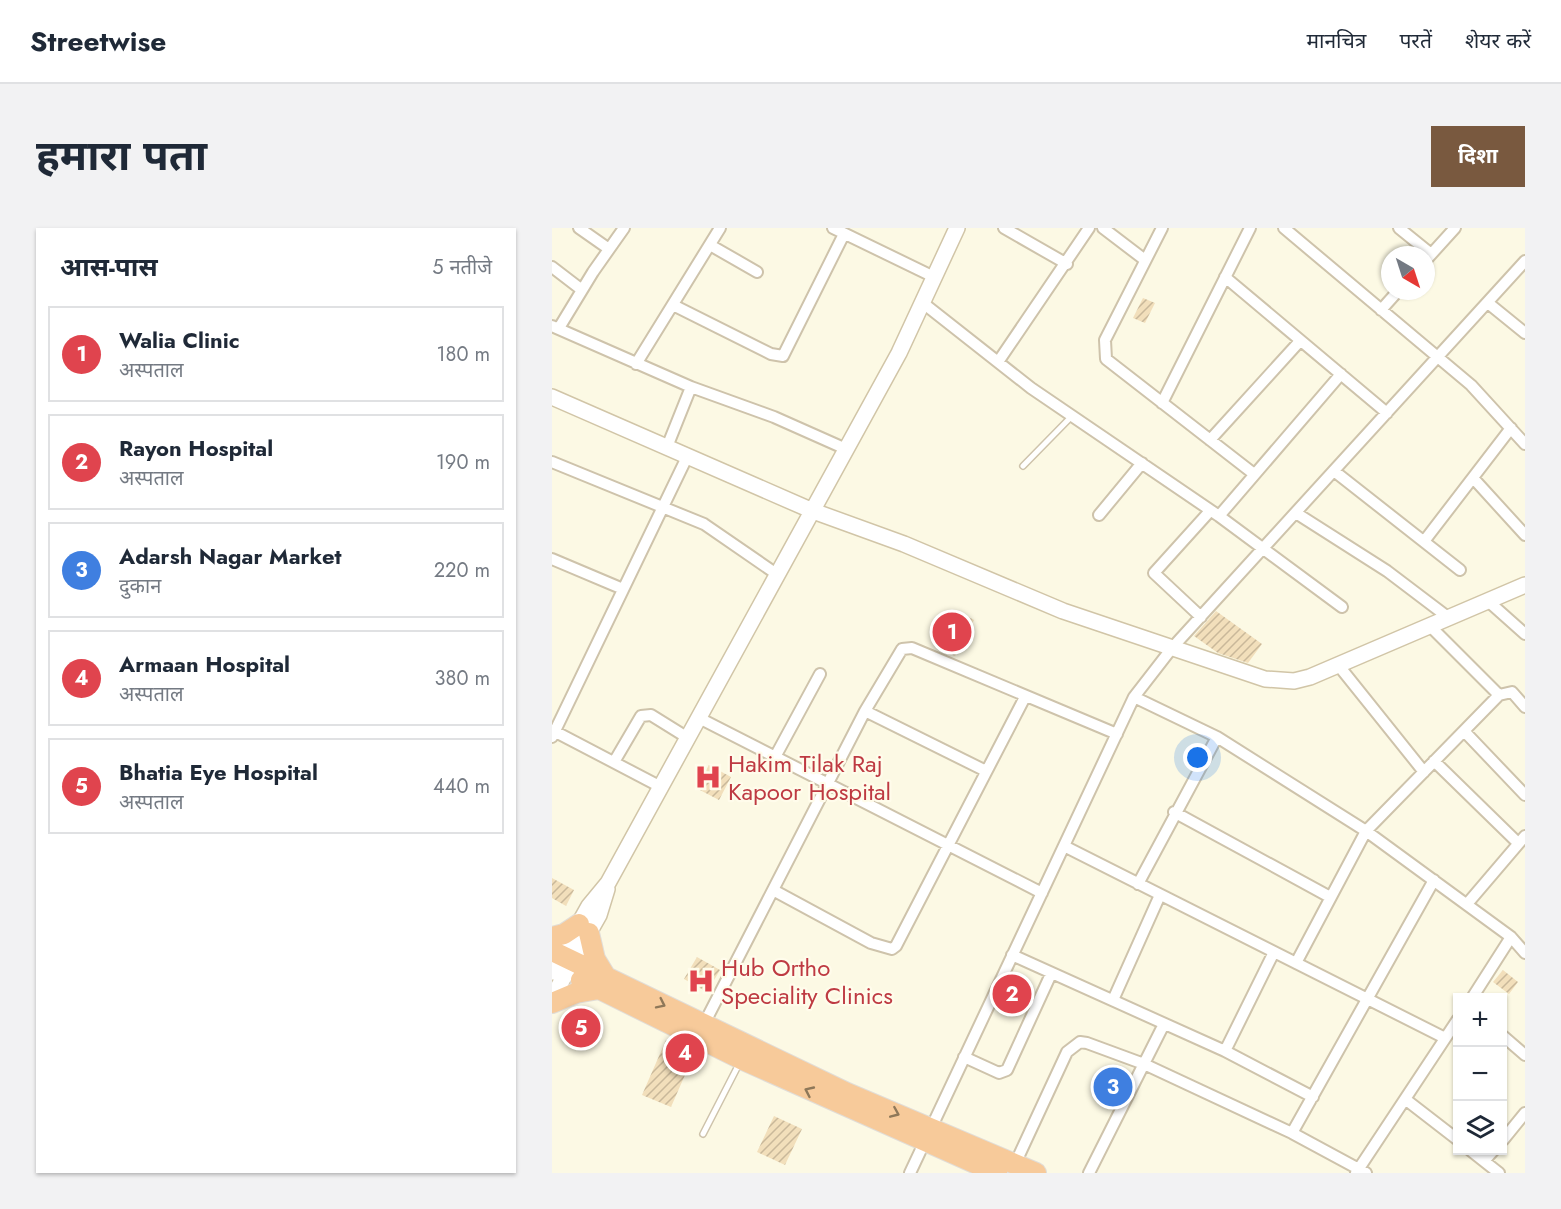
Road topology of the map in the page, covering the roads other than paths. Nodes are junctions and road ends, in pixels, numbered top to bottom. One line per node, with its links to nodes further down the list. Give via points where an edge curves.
1 (579, 228): 17 (street)
2 (624, 228): 17 (street)
3 (720, 228): 15 (street)
4 (833, 228): 14 (street)
5 (957, 228): 24 (street)
6 (1004, 228): 21 (street)
7 (1089, 228): 21 (street)
8 (1103, 228): 19 (street)
9 (1162, 228): 19 (street)
10 (1250, 228): 25 (street)
11 (1284, 228): 31 (street)
12 (1399, 228): 16 (street)
13 (1455, 228): 18 (street)
14 (848, 233): 24 (street); 30 (street, via 783,356 771,354)
15 (710, 245): 23 (street); 30 (street)
16 (1418, 246)
17 (609, 249): 26 (street)
18 (1435, 250)
19 (1145, 260): 41 (street, via 1103,347 1114,366)
20 (1525, 261): 29 (street)
21 (1067, 264): 36 (street)
22 (552, 267): 26 (street)
23 (757, 272)
24 (934, 277): 28 (street)
25 (1225, 277): 34 (street); 41 (street)
26 (582, 290): 32 (street)
27 (1390, 300): 31 (street)
28 (922, 303): 36 (street); 48 (street)
29 (1488, 303): 33 (street); 35 (street)
30 (673, 305): 37 (street)
31 (1382, 310): 35 (street)
32 (556, 327): 37 (street)
33 (1525, 333)
34 (1300, 340): 38 (street); 45 (street)
35 (1438, 357): 42 (street); 44 (street, via 1486,399)
36 (998, 362): 43 (street)
37 (636, 364): 39 (street)
38 (1341, 375): 42 (street); 54 (street)
39 (691, 387): 47 (street); 48 (street)
40 (552, 397): 47 (street)
41 (1162, 403): 45 (street)
42 (1387, 413): 53 (street)
43 (1071, 417): 51 (street); 52 (lane)
44 (1511, 428): 46 (street); 55 (street)
45 (1210, 440): 54 (street)
46 (1525, 444)
47 (667, 447): 49 (street)
48 (846, 449): 57 (street)
49 (688, 455): 56 (street); 57 (street)
50 (552, 462): 56 (street)
51 (1142, 463): 58 (street); 60 (street)
52 (1023, 466)
53 (1335, 471): 59 (street); 62 (street)
54 (1254, 474): 58 (street)
55 (1474, 479): 61 (street); 62 (street)
56 (661, 508): 66 (street, via 704,524); 68 (street)
57 (813, 511): 66 (street); 75 (street, via 904,544 1063,611)
58 (1214, 513): 63 (street); 71 (street, via 1154,573)
59 (1296, 513): 63 (street); 72 (street, via 1387,571)
60 (1099, 514)
61 (1525, 535)
62 (1425, 540): 65 (street)
63 (1262, 550): 70 (street); 71 (street)
64 (552, 559): 68 (street)
65 (1460, 570)
66 (778, 575): 83 (street)
67 (1525, 585): 69 (street)
68 (623, 589): 85 (street)
69 (1488, 601): 72 (street); 74 (street)
70 (1342, 607)
71 (1200, 617): 75 (street)
72 (1449, 618): 73 (street)
73 (1431, 626): 76 (street); 78 (street)
74 (1525, 634)
75 (1172, 648): 76 (street, via 1280,681 1310,678); 80 (street)
76 (1339, 666): 93 (street)
77 (820, 674): 89 (street)
78 (1499, 696): 81 (street, via 1512,692); 84 (street)
79 (1025, 697): 82 (street, via 907,648 898,653); 86 (street); 92 (street)
80 (1134, 697): 86 (street); 87 (street)
81 (1525, 707)
82 (865, 711): 92 (street); 94 (street)
83 (699, 718): 88 (street); 89 (street)
84 (1464, 731): 91 (street); 96 (street)
85 (553, 733): 90 (street)
86 (1117, 734): 101 (street)
87 (1217, 737): 97 (street); 98 (street)
88 (688, 738): 90 (street, via 651,715 641,716); 95 (street)
89 (776, 757): 94 (street)
90 (614, 762): 95 (street)
91 (1434, 762): 93 (street); 99 (street)
92 (986, 771): 100 (street)
93 (1424, 772): 98 (street)
94 (828, 784): 100 (street); 104 (street)
95 (661, 787): 109 (street, via 608,883 589,906)
96 (1525, 795)
97 (1174, 812): 103 (street); 107 (street)
98 (1366, 831): 102 (street); 107 (street)
99 (1522, 839): 108 (street)
100 (949, 846): 104 (street, via 900,941 892,949 872,943); 105 (street)
101 (1064, 846): 103 (street); 105 (street)
102 (1434, 880): 108 (street); 121 (street)
103 (1138, 884): 106 (street)
104 (773, 890): 124 (street)
105 (1042, 893): 114 (street)
106 (1160, 895): 112 (street); 122 (street)
107 (1330, 897): 115 (street)
108 (1467, 904): 111 (street)
109 (584, 928): 110 (highway); 116 (street); 118 (highway)
110 (552, 937)
111 (1511, 938): 113 (street); 119 (street)
112 (1274, 952): 115 (street); 129 (street)
113 (1525, 952)
114 (1012, 955): 117 (street); 131 (street)
115 (1296, 963): 121 (street)
116 (559, 964): 118 (highway); 120 (street)
117 (1051, 974): 122 (street); 131 (street, via 1007,1070 999,1073)
118 (603, 983): 123 (highway); 124 (highway, one-way to 124); 132 (highway)
119 (1475, 993)
120 (552, 998)
121 (1369, 998): 127 (street); 134 (street)
122 (1113, 1000): 125 (street)
123 (552, 1003)
124 (704, 1024): 139 (highway, one-way to 139)
125 (1164, 1024): 129 (street); 133 (street)
126 (1453, 1026): 127 (street)
127 (1445, 1038): 135 (street)
128 (1507, 1039): 130 (street)
129 (1225, 1051): 134 (street)
130 (1525, 1055)
131 (964, 1057): 139 (street)
132 (741, 1059): 138 (lane); 139 (highway, one-way to 132)
133 (1144, 1064): 137 (street); 145 (street, via 1087,1043 1074,1045); 150 (street)
134 (1313, 1097): 137 (street)
135 (1405, 1099): 141 (street); 146 (street)
136 (1525, 1113): 140 (street)
137 (1292, 1133): 146 (street)
138 (703, 1134)
139 (928, 1135): 145 (highway); 147 (street); 148 (highway)
140 (1507, 1135)
141 (1453, 1136)
142 (1476, 1155): 144 (street)
143 (1489, 1155): 144 (street)
144 (1484, 1161): 151 (street)
145 (1015, 1164): 149 (highway)
146 (1360, 1171)
147 (910, 1173)
148 (997, 1173)
149 (1036, 1173)
150 (1089, 1173)
151 (1499, 1173)

